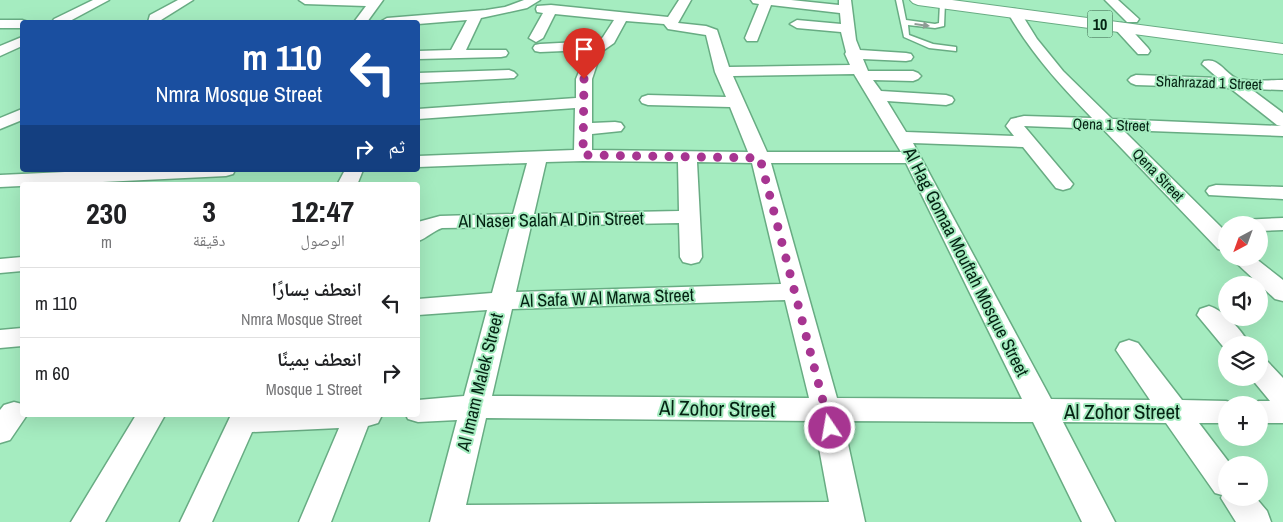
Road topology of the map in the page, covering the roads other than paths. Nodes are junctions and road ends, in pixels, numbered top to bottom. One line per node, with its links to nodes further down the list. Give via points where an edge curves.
1 (103, 0): 18 (street)
2 (187, 0): 19 (street)
3 (305, 0): 4 (street)
4 (313, 0): 11 (street)
5 (685, 0): 22 (street)
6 (764, 0): 15 (street); 28 (street)
7 (899, 0): 23 (lane)
8 (918, 0): 12 (main road, 10)
9 (983, 0): 14 (main road, 10)
10 (1111, 0): 24 (street)
11 (376, 1): 20 (street)
12 (943, 3): 14 (main road, 10); 23 (lane, one-way to 12, via 942,25)
13 (543, 6): 16 (street); 17 (street); 31 (street, via 538,43)
14 (1012, 6): 24 (main road, 10); 59 (street, Qena Street, via 1043,56)
15 (847, 13): 27 (street); 43 (street, Al Hag Gomaa Mouftah Mosque Street)
16 (476, 14): 21 (street); 38 (street)
17 (622, 16): 22 (street); 31 (street, via 609,40)
18 (63, 20)
19 (154, 20)
20 (362, 20)
21 (409, 20)
22 (672, 21): 44 (street, via 673,26 712,33)
23 (904, 22): 32 (lane, via 909,38)
24 (1127, 23): 29 (main road, 10); 33 (main road, 10); 34 (street)
25 (0, 24): 26 (street)
26 (20, 24)
27 (798, 24)
28 (752, 38)
29 (1283, 39)
30 (20, 41): 35 (street)
31 (602, 45): 54 (street, via 595,50 584,79)
32 (953, 49)
33 (1283, 49)
34 (1143, 51)
35 (0, 52)
36 (502, 53): 38 (street)
37 (420, 54): 38 (street)
38 (450, 54): 47 (street)
39 (906, 57): 43 (street)
40 (0, 58): 41 (street)
41 (20, 58)
42 (1209, 64): 49 (street)
43 (858, 66): 44 (street); 46 (street); 51 (street, Al Hag Gomaa Mouftah Mosque Street)
44 (723, 72): 55 (street)
45 (509, 75): 47 (street)
46 (913, 76)
47 (423, 78)
48 (1136, 80): 49 (street, Shahrazad 1 Street)
49 (1235, 84): 50 (street, Shahrazad 1 Street); 58 (street)
50 (1283, 85)
51 (876, 96): 53 (street); 65 (street, Al Hag Gomaa Mouftah Mosque Street)
52 (648, 100): 55 (street)
53 (946, 100)
54 (584, 102): 56 (street); 63 (street)
55 (735, 102): 71 (street)
56 (420, 114)
57 (20, 115): 60 (street)
58 (1283, 121)
59 (1110, 124): 64 (street, Qena 1 Street); 66 (street, Qena 1 Street, via 1017,123 1015,126); 83 (street, Qena Street)
60 (0, 125): 61 (street)
61 (20, 125)
62 (615, 127): 63 (street)
63 (584, 129): 67 (street)
64 (1283, 131)
65 (901, 137): 66 (street); 70 (street, Al Hag Gomaa Mouftah Mosque Street)
66 (1027, 142): 75 (street, Qena 1 Street)
67 (583, 155): 68 (street); 69 (street)
68 (538, 156): 72 (street); 79 (street, Al Imam Malek Street)
69 (687, 156): 71 (street); 78 (street)
70 (913, 157): 71 (street); 102 (street, Al Hag Gomaa Mouftah Mosque Street)
71 (760, 158): 88 (street)
72 (420, 160)
73 (206, 173): 74 (street)
74 (0, 181)
75 (1063, 184)
76 (1216, 191): 77 (street)
77 (1282, 194)
78 (689, 218): 79 (street, Al Naser Salah Al Din Street); 84 (street)
79 (521, 220): 82 (street, Al Naser Salah Al Din Street, via 440,222); 90 (street, Al Imam Malek Street)
80 (1268, 224): 81 (street)
81 (1283, 224)
82 (420, 232)
83 (1218, 236)
84 (691, 257)
85 (20, 264): 86 (street)
86 (0, 266)
87 (1251, 266): 89 (street)
88 (796, 292): 90 (street, Al Safa W Al Marwa Street); 100 (street)
89 (1283, 293)
90 (500, 301): 91 (street, Al Safa W Al Marwa Street); 99 (street, Al Imam Malek Street)
91 (420, 307)
92 (1209, 315): 93 (street)
93 (1229, 336)
94 (20, 337): 95 (street)
95 (0, 339)
96 (1129, 350): 106 (street)
97 (1268, 379): 98 (street)
98 (1283, 396)
99 (474, 407): 100 (street, Al Zohor Street); 101 (street, Al Zohor Street); 114 (street, Al Imam Malek Street)
100 (826, 410): 102 (street, Al Zohor Street); 113 (street)
101 (420, 411)
102 (1042, 412): 106 (street, Al Zohor Street); 118 (street, Al Hag Gomaa Mouftah Mosque Street)
103 (1218, 412): 106 (street, Al Zohor Street)
104 (1268, 412): 105 (street)
105 (1283, 412)
106 (1174, 413): 111 (street)
107 (150, 417): 115 (street)
108 (284, 417): 110 (street)
109 (362, 417): 117 (street)
110 (244, 418): 116 (street)
111 (1218, 472)
112 (1243, 506): 119 (street)
113 (848, 519): 114 (street)
114 (446, 521)
115 (87, 522)
116 (196, 522)
117 (315, 522)
118 (1099, 522)
119 (1255, 522)

